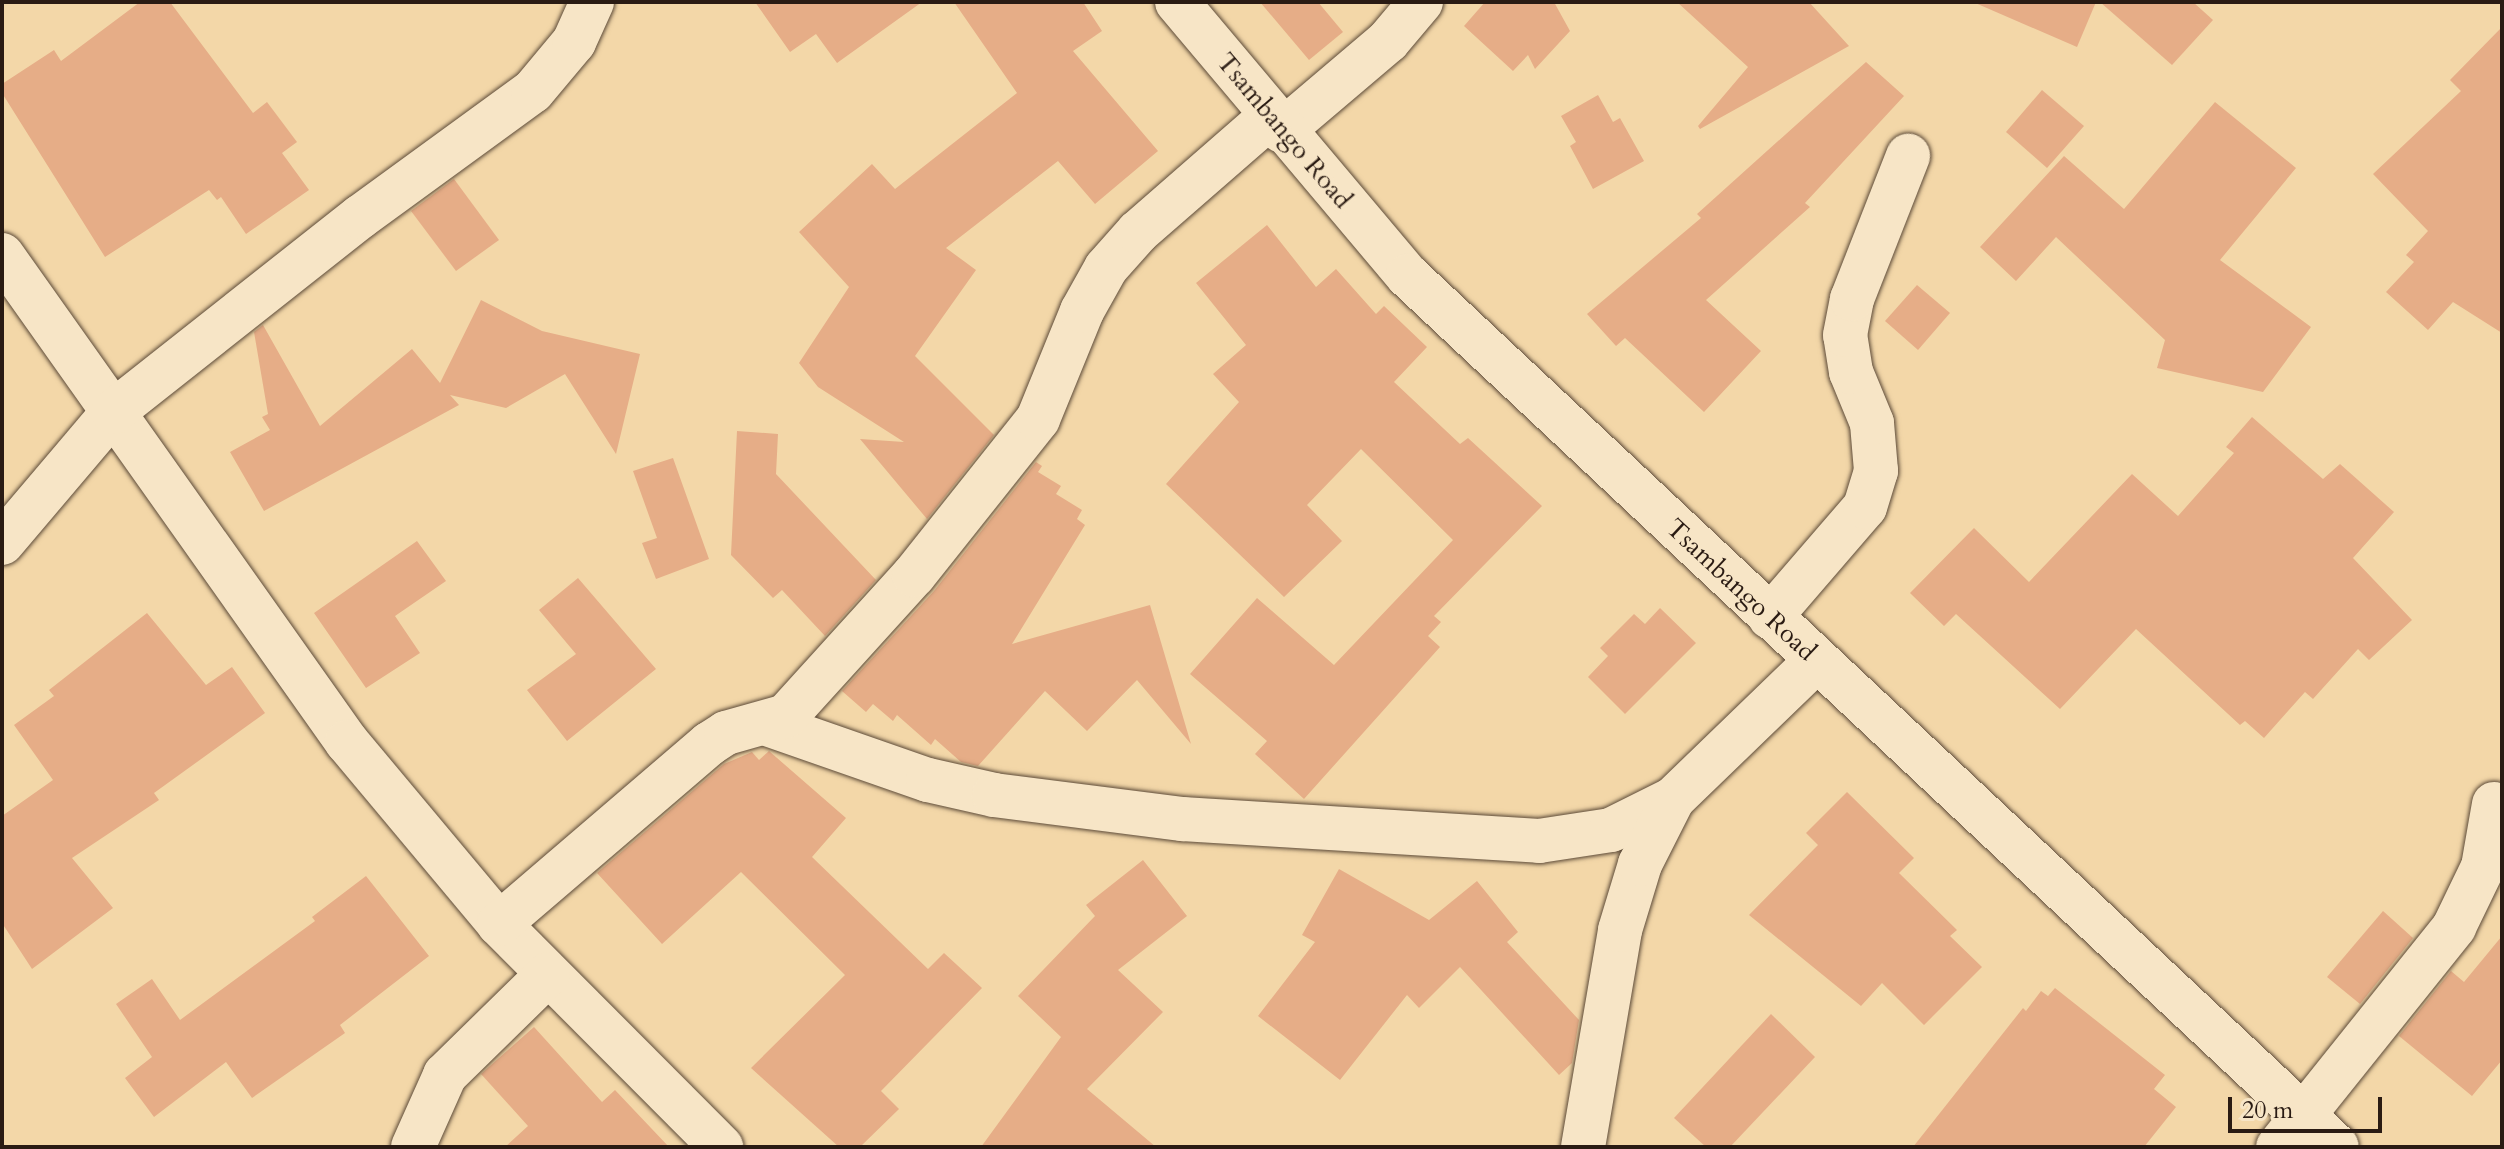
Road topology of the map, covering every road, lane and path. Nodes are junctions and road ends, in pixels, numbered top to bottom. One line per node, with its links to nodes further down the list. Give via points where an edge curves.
1 (592, 2): 7 (street, via 574,42 533,91 360,217)
2 (1177, 2): 4 (street, Tsambango Road)
3 (1421, 2): 4 (street, via 1388,41)
4 (1277, 124): 9 (street, Tsambango Road, via 1408,276); 11 (street, via 1138,232 1106,268 1082,311 1038,419 988,488 786,716)
5 (1908, 156): 9 (street, via 1852,299 1845,335 1851,372 1872,423 1876,471 1865,507)
6 (2, 255): 7 (street)
7 (113, 412): 8 (street); 14 (street, via 347,742)
8 (2, 543)
9 (1770, 617): 10 (street, Tsambango Road)
10 (1816, 661): 12 (street); 16 (street, Tsambango Road)
11 (767, 724): 12 (street, via 928,780 994,795 1182,819 1539,841 1611,830); 14 (street, via 726,733 709,744)
12 (1673, 799): 19 (street, via 1640,864 1620,930)
13 (2494, 804): 16 (street, via 2483,867 2454,927)
14 (499, 924): 15 (street)
15 (548, 974): 17 (street, via 445,1075); 18 (street)
16 (2306, 1138)
17 (413, 1147)
18 (721, 1147)
19 (1583, 1147)

